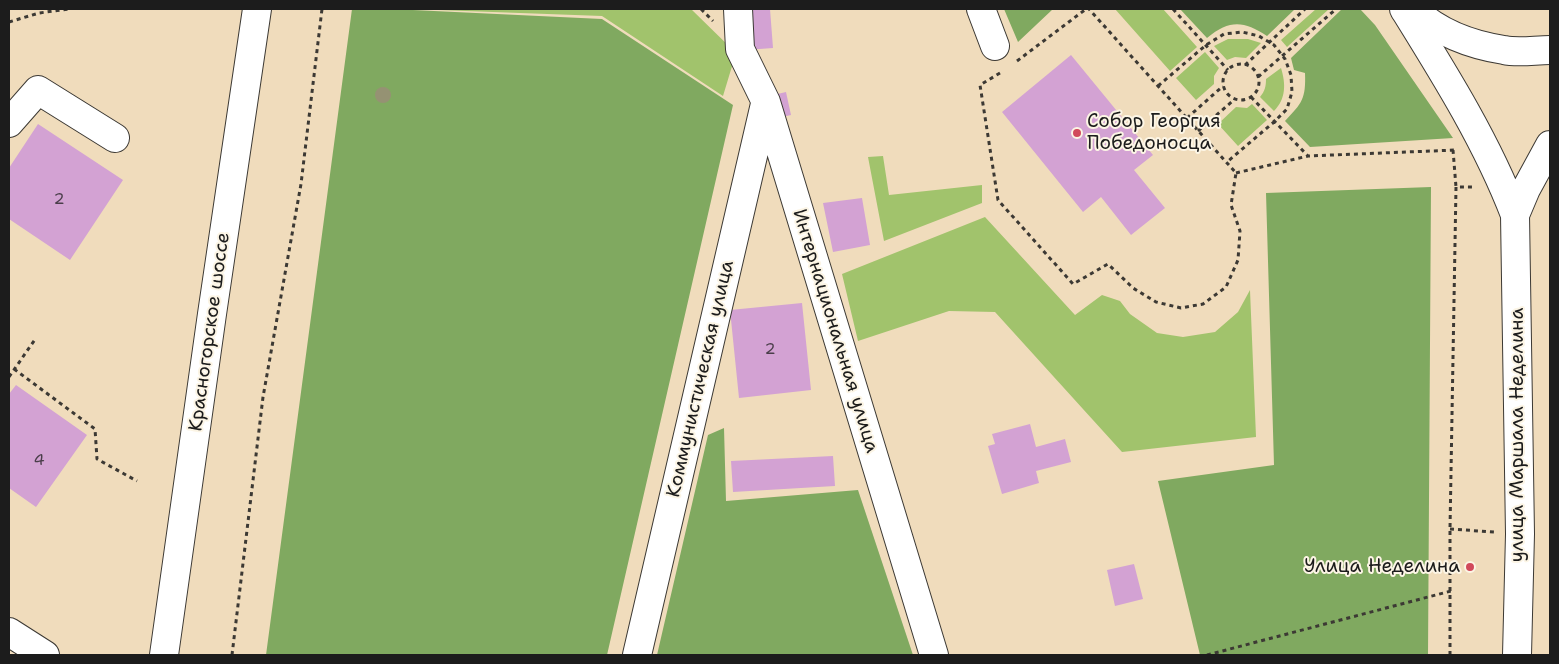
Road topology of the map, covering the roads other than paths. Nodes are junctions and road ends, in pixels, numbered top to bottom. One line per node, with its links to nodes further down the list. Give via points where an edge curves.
1 (257, 9): 15 (street, Красногорское шоссе)
2 (738, 9): 8 (street, Интернациональная улица, via 740,49)
3 (981, 9): 7 (street)
4 (1404, 9): 12 (street, via 1453,87)
5 (1413, 9): 6 (street, via 1461,40 1505,51)
6 (1550, 50)
7 (1001, 58)
8 (766, 102): 16 (street, Коммунистическая улица); 17 (street, Интернациональная улица)
9 (9, 123): 10 (street, via 38,90)
10 (115, 138)
11 (1550, 145): 12 (street)
12 (1516, 215): 18 (street, улица Маршала Неделина, via 1520,534)
13 (9, 632): 14 (street)
14 (45, 655)
15 (164, 655)
16 (637, 655)
17 (934, 655)
18 (1517, 655)

